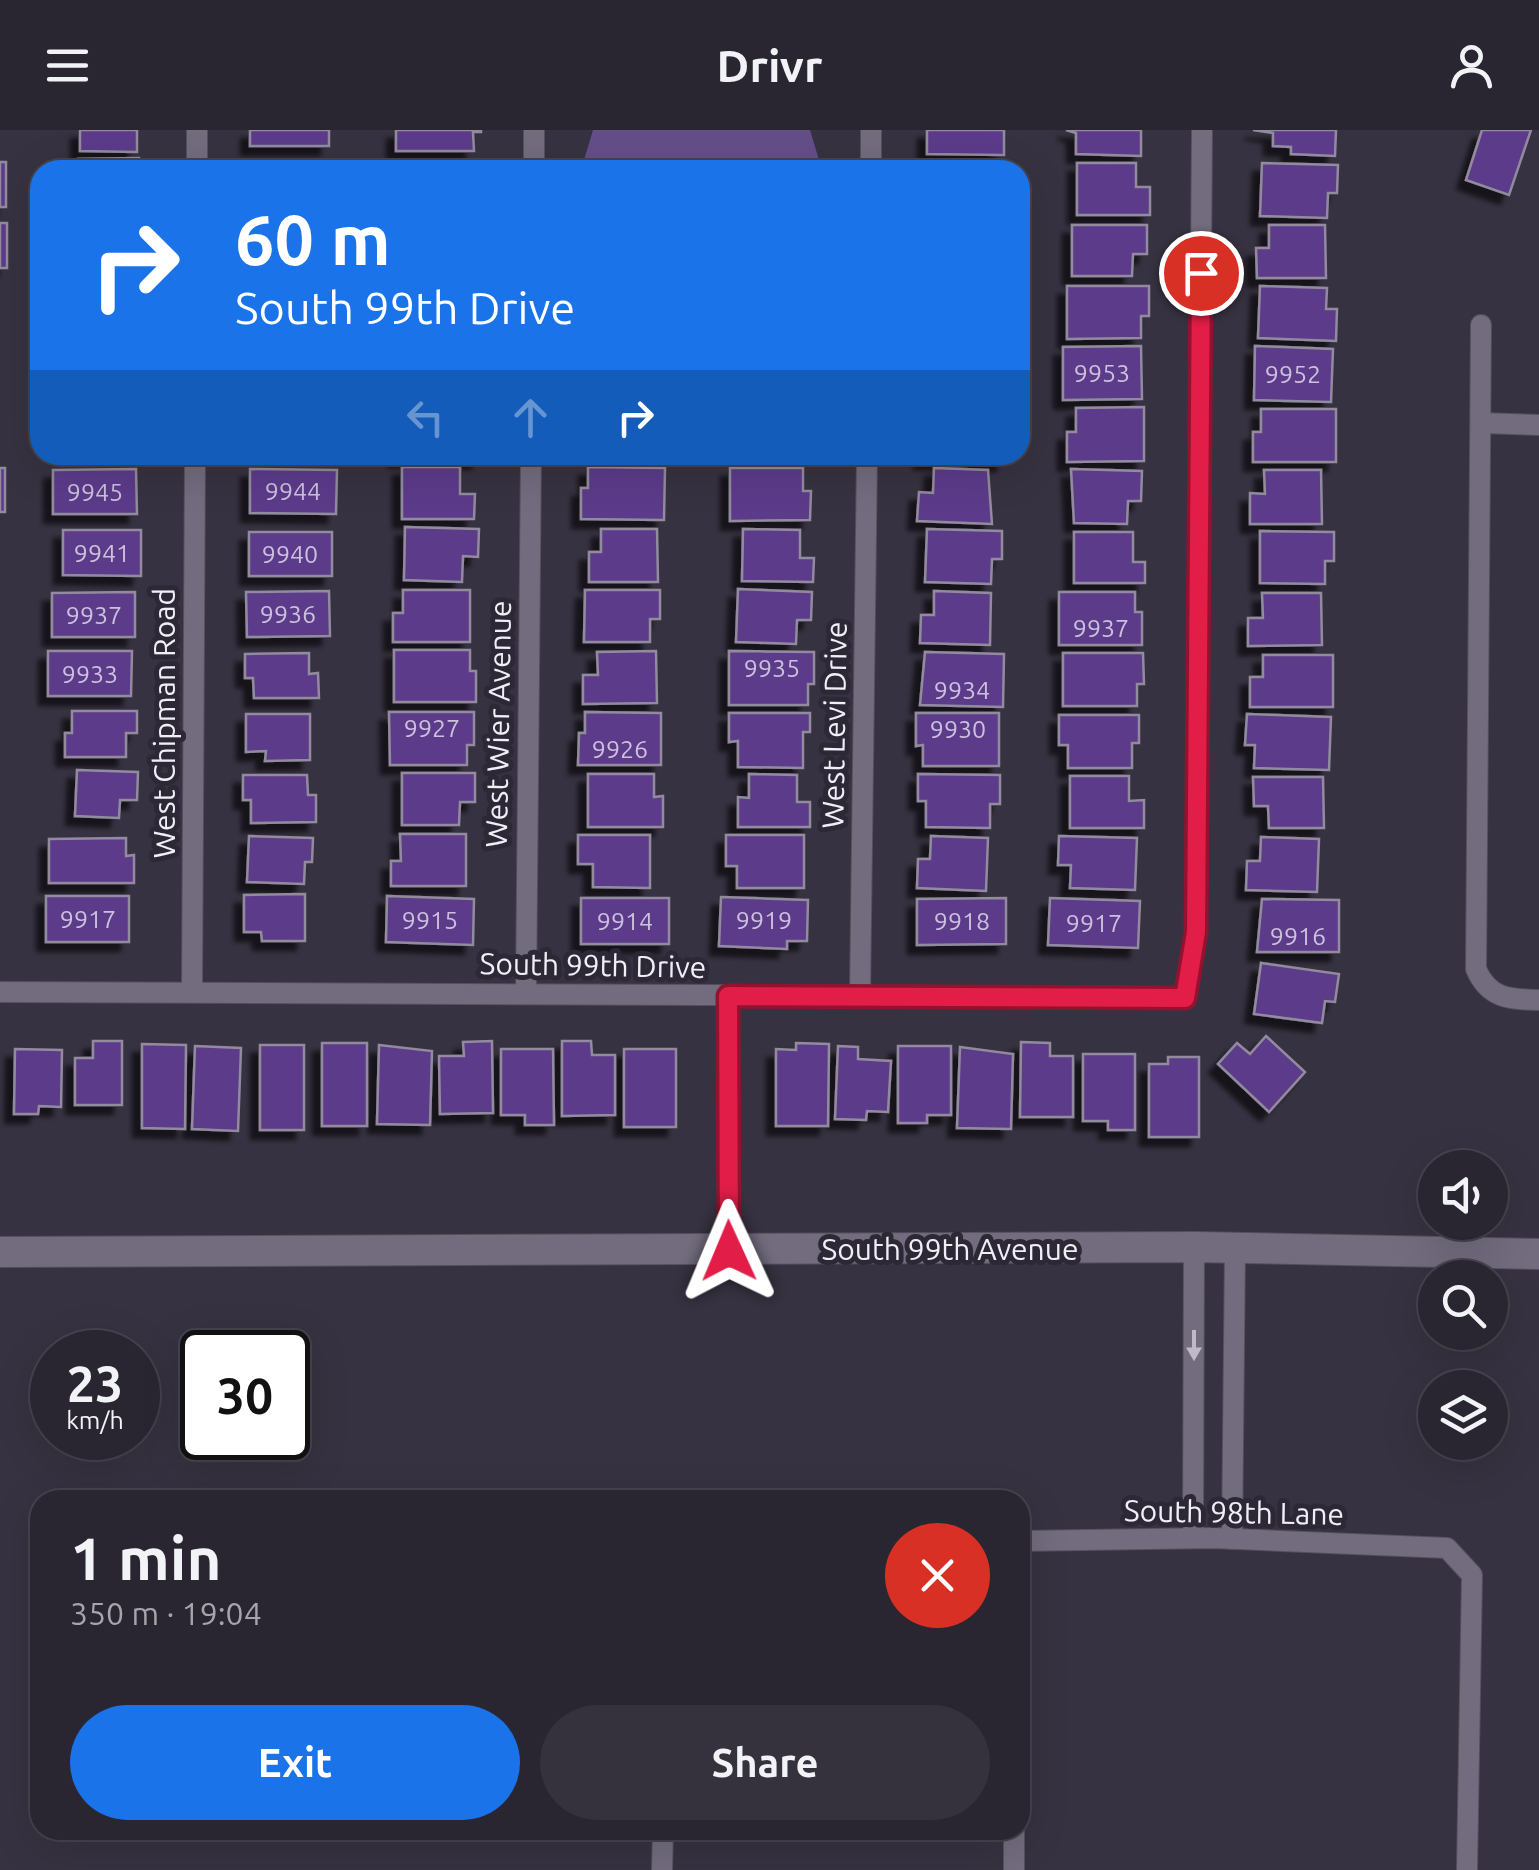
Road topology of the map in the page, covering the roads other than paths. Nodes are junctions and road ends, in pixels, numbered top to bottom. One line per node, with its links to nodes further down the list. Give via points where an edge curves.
1 (197, 130): 5 (street)
2 (534, 130): 6 (street)
3 (871, 130): 7 (street)
4 (1202, 130): 18 (street, South 99th Drive, via 1196,932 1185,998)
5 (197, 160)
6 (534, 160)
7 (870, 160)
8 (1480, 325): 9 (street)
9 (1481, 423): 10 (street); 19 (street, via 1476,969 1483,986 1502,999)
10 (1539, 424)
11 (195, 465): 15 (street, West Chipman Road)
12 (531, 465): 16 (street, West Wier Avenue)
13 (867, 465): 18 (street, West Levi Drive)
14 (0, 992): 15 (street, South 99th Drive)
15 (192, 992): 16 (street, South 99th Drive)
16 (526, 994): 17 (street, South 99th Drive)
17 (728, 996): 18 (street, South 99th Drive); 22 (street)
18 (860, 996)
19 (1539, 1000)
20 (1194, 1248): 21 (main road, South 99th Avenue); 22 (main road, South 99th Avenue); 25 (street, one-way to 25)
21 (1235, 1248): 24 (main road, South 99th Avenue); 26 (street)
22 (729, 1251): 23 (main road, South 99th Avenue)
23 (0, 1252)
24 (1539, 1254)
25 (1193, 1538): 26 (street, South 98th Lane); 27 (street, South 98th Lane)
26 (1232, 1539): 32 (street, South 98th Lane, via 1447,1548 1472,1576)
27 (1030, 1541)
28 (663, 1840): 30 (street)
29 (1014, 1840): 31 (street)
30 (662, 1870)
31 (1014, 1870)
32 (1468, 1870)

